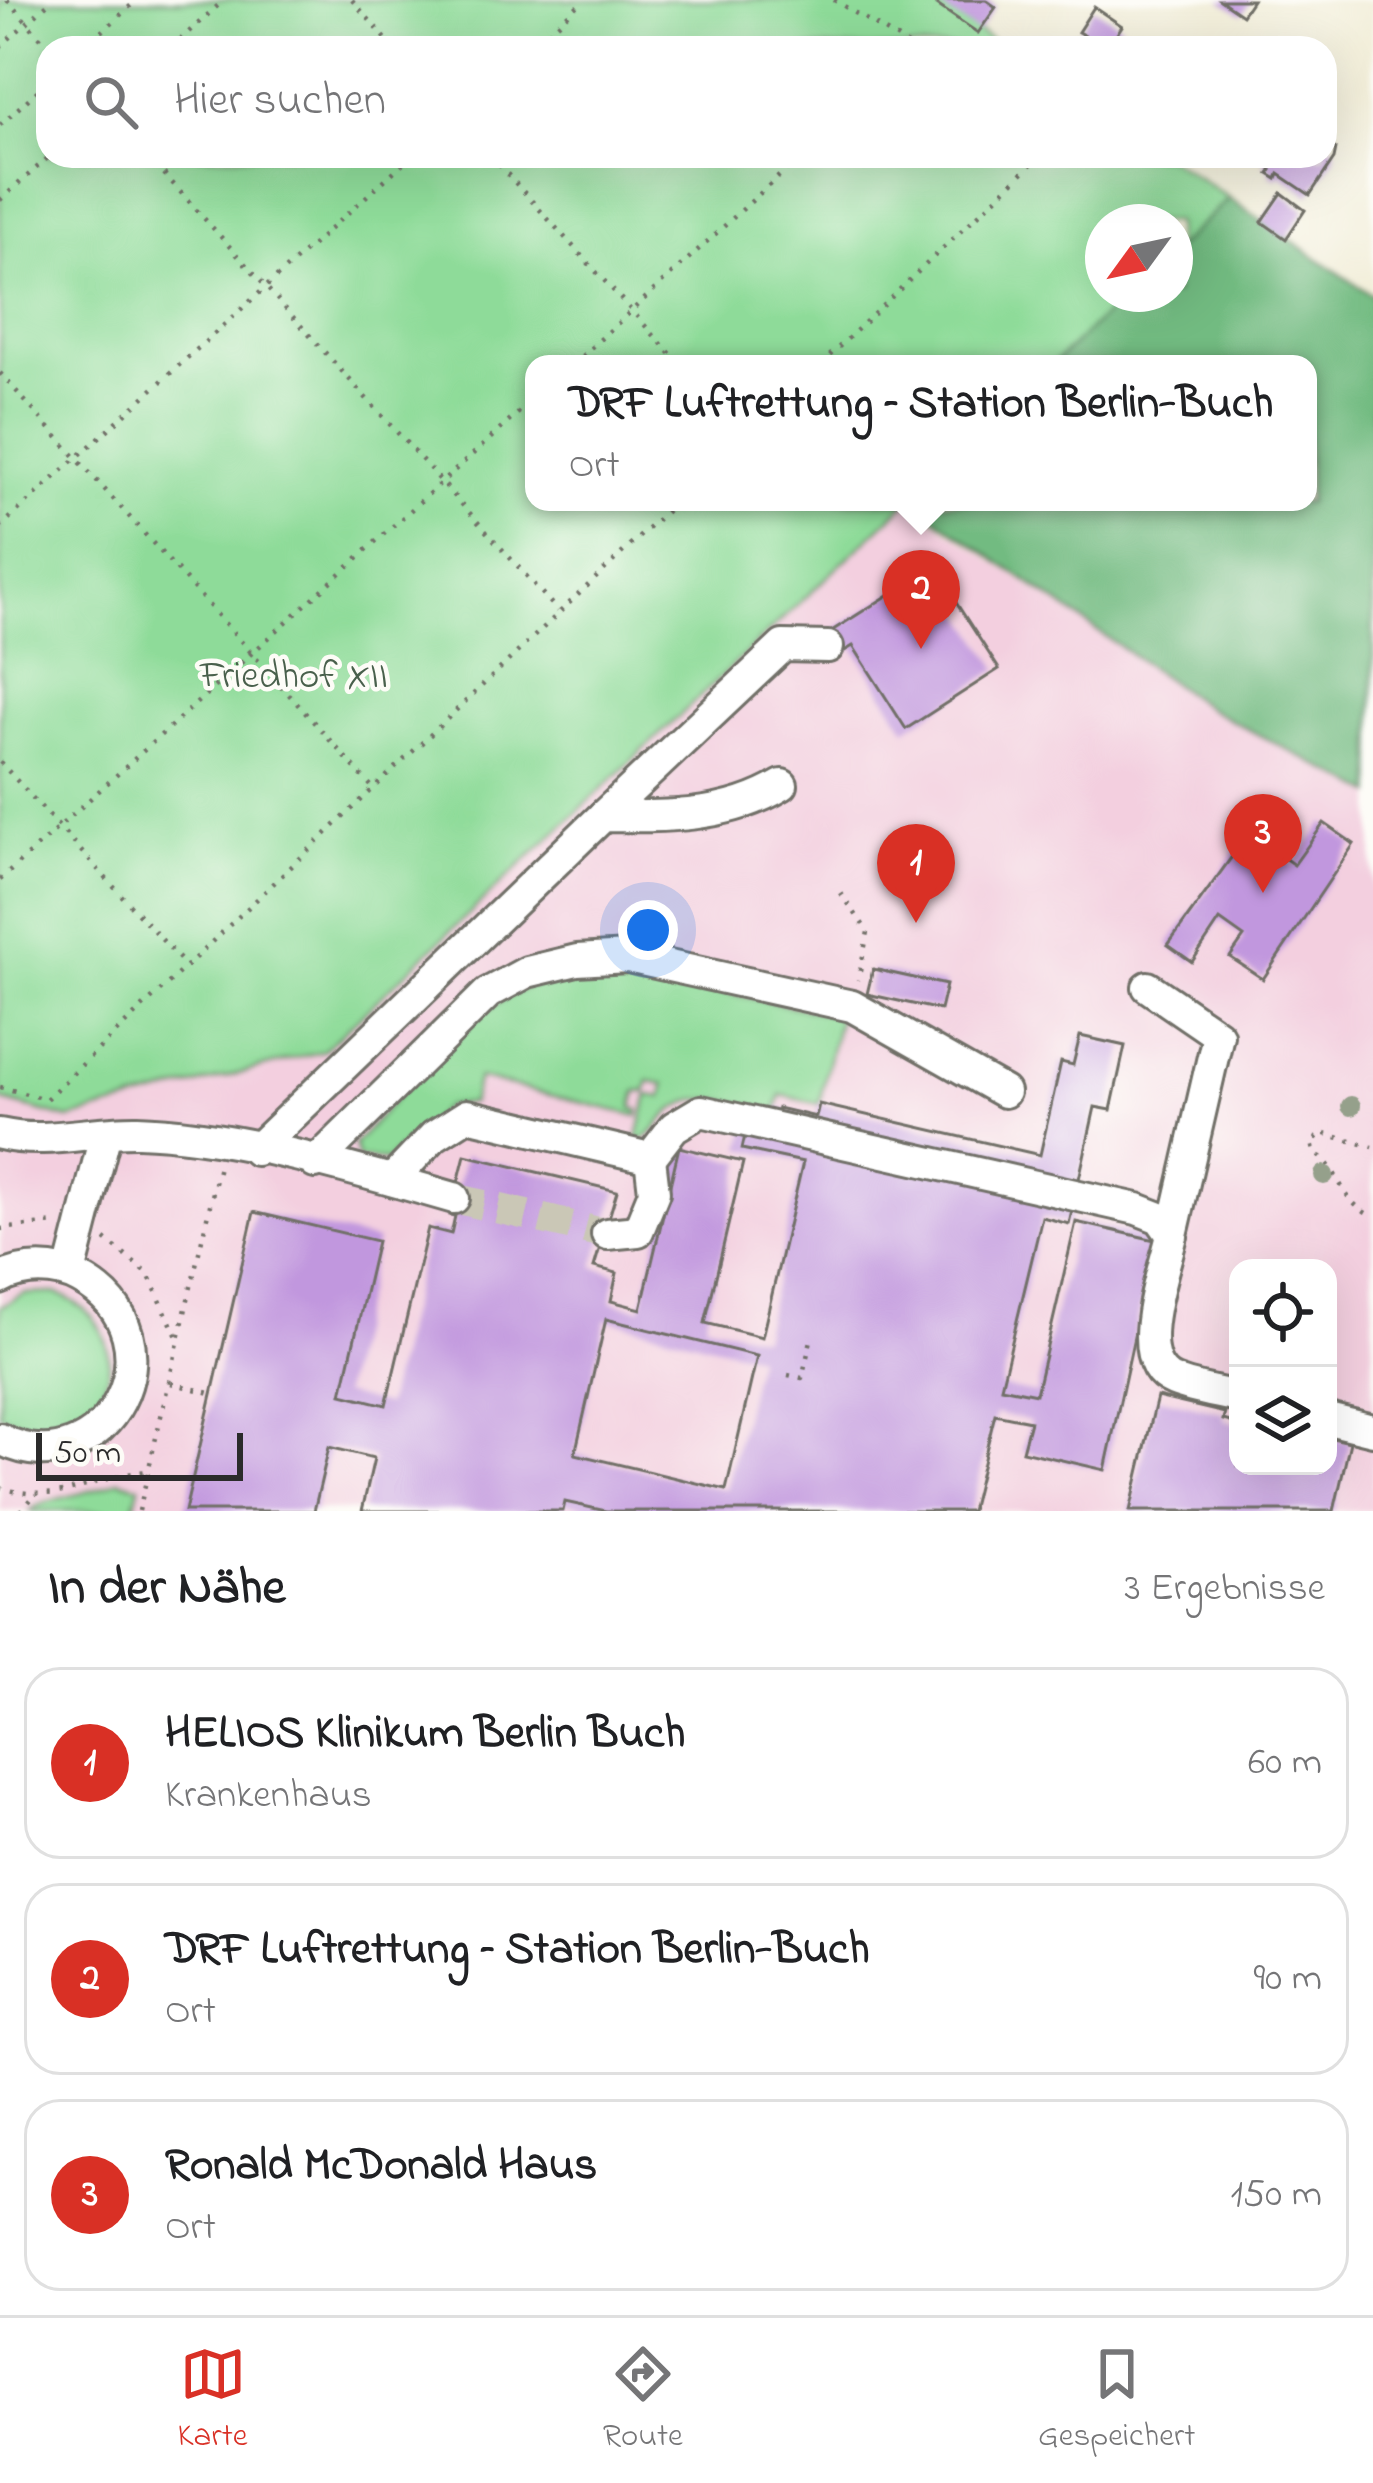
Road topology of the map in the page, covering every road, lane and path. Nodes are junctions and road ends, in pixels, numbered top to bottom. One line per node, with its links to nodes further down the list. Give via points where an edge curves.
1 (7, 0): 8 (path)
2 (52, 0): 8 (path)
3 (137, 0): 10 (path)
4 (224, 0): 11 (path)
5 (352, 0): 12 (path)
6 (584, 0): 13 (path)
7 (834, 0): 14 (path)
8 (27, 22): 9 (path); 15 (path)
9 (39, 36)
10 (97, 36)
11 (184, 36)
12 (384, 36)
13 (544, 36)
14 (893, 36)
15 (0, 47)
16 (36, 92): 17 (path)
17 (0, 124)
18 (36, 168): 24 (path)
19 (159, 168): 25 (path)
20 (398, 168): 25 (path)
21 (502, 168): 26 (path)
22 (788, 168): 26 (path)
23 (1027, 168): 29 (path)
24 (0, 200)
25 (267, 287): 32 (path); 33 (path)
26 (631, 311): 27 (path); 28 (path)
27 (583, 355)
28 (672, 355)
29 (830, 355)
30 (0, 374): 32 (path)
31 (525, 407): 33 (path)
32 (75, 459): 35 (path); 38 (path)
33 (442, 482): 36 (path); 38 (path)
34 (667, 511): 36 (path)
35 (0, 527)
36 (560, 612): 41 (path)
37 (829, 647): 42 (lane, via 783,646)
38 (251, 654): 41 (path); 43 (path)
39 (0, 762): 43 (path)
40 (782, 784): 42 (lane, via 753,802 673,818)
41 (372, 787): 46 (path)
42 (603, 816): 55 (lane)
43 (58, 827): 44 (path); 46 (path)
44 (0, 880)
45 (841, 893): 47 (path, via 868,932)
46 (185, 965): 49 (path, via 46,1099)
47 (857, 982)
48 (1148, 987): 62 (lane, via 1218,1035)
49 (0, 1087)
50 (1004, 1092): 57 (lane, via 852,1006 628,957 577,960 527,972 488,993)
51 (0, 1134): 52 (lane)
52 (105, 1136): 53 (lane, via 135,1131); 63 (lane)
53 (224, 1143): 55 (lane); 67 (path)
54 (1373, 1147): 60 (path, via 1322,1132 1312,1142 1335,1167 1344,1198)
55 (256, 1150): 57 (lane)
56 (650, 1158): 58 (lane, via 467,1115); 61 (lane, via 654,1192 638,1231); 62 (lane, via 690,1116 728,1114 1137,1209 1160,1218)
57 (315, 1163): 58 (lane)
58 (392, 1180): 59 (lane)
59 (454, 1198)
60 (1366, 1213)
61 (607, 1234)
62 (1172, 1234): 69 (lane, via 1148,1346 1153,1367 1171,1381)
63 (70, 1273): 64 (lane, via 40,1268); 72 (lane, via 98,1288 130,1340 122,1401 76,1444 46,1450)
64 (0, 1279)
65 (812, 1336): 66 (path, via 802,1378)
66 (788, 1375)
67 (171, 1383): 68 (path); 73 (path)
68 (210, 1393)
69 (1229, 1395)
70 (1337, 1421): 71 (lane)
71 (1373, 1430)
72 (0, 1439)
73 (148, 1471): 75 (path, via 118,1474 78,1493); 77 (path)
74 (0, 1488): 75 (path)
75 (34, 1496): 76 (path)
76 (21, 1511)
77 (139, 1511)

